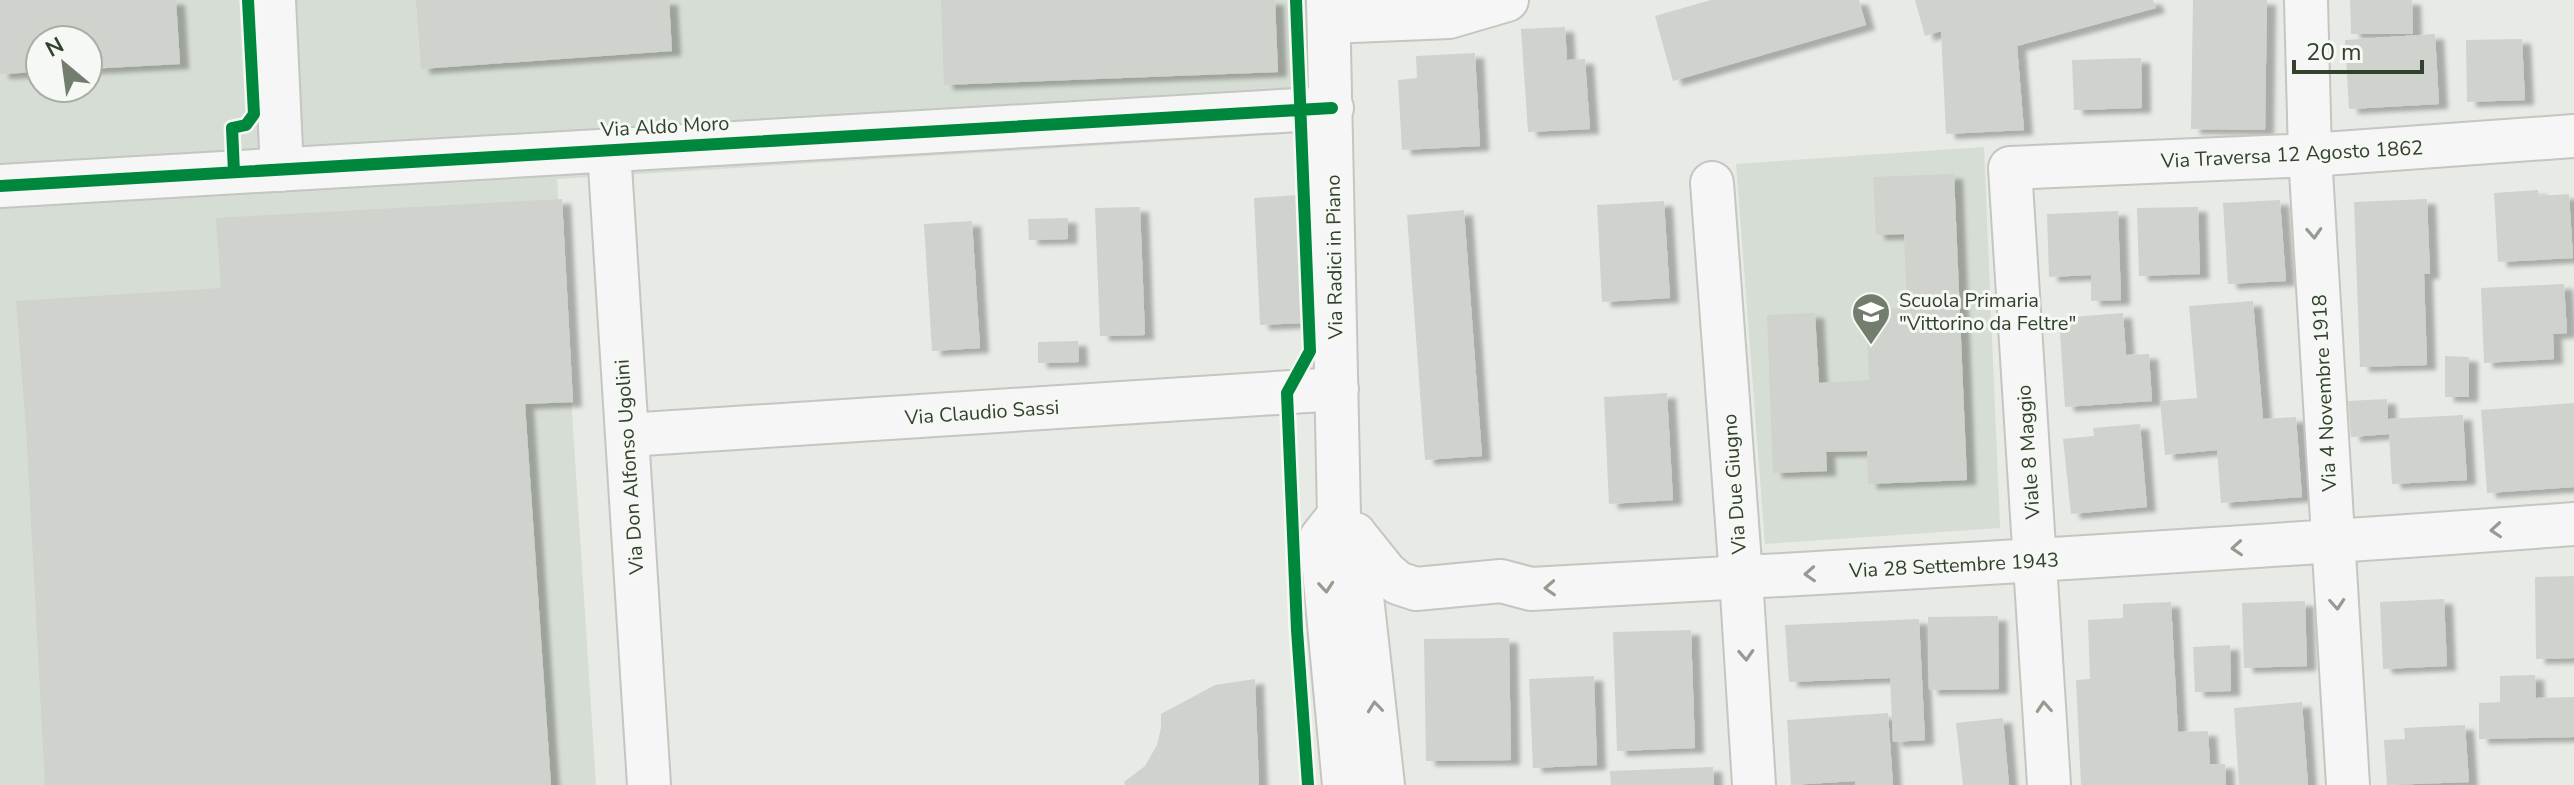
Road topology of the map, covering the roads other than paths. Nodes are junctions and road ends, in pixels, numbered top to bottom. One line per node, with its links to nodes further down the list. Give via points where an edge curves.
1 (274, 0): 10 (street)
2 (1507, 0): 4 (street, via 1449,17)
3 (2306, 0): 8 (street, Via 4 Novembre 1918)
4 (1328, 11): 5 (street, Via Radici in Piano)
5 (1332, 108): 7 (street, Via Aldo Moro); 13 (street, Via Radici in Piano)
6 (2574, 136): 8 (street, Via Traversa 12 Agosto 1862)
7 (609, 150): 10 (street, Via Aldo Moro); 14 (street, Via Don Alfonso Ugolini)
8 (2310, 155): 9 (street, Via Traversa 12 Agosto 1862); 17 (street, Via 4 Novembre 1918, one-way to 17)
9 (2010, 168): 18 (street, Viale 8 Maggio)
10 (282, 170): 12 (street, Via Aldo Moro)
11 (1712, 183): 19 (street, Via Due Giugno)
12 (0, 186)
13 (1337, 389): 14 (street, Via Claudio Sassi); 16 (street, Via Radici in Piano)
14 (627, 435): 21 (street, Via Don Alfonso Ugolini)
15 (2574, 524): 17 (street, Via 28 Settembre 1943, one-way to 17)
16 (1348, 526): 19 (street, Via 28 Settembre 1943, one-way to 16, via 1531,589 1501,581 1416,589 1386,573); 20 (street, Via Radici in Piano, one-way to 20, via 1321,538); 22 (street, Via Radici in Piano, one-way to 16)
17 (2333, 542): 18 (street, Via 28 Settembre 1943, one-way to 18); 25 (street, Via 4 Novembre 1918, one-way to 25)
18 (2035, 561): 19 (street, Via 28 Settembre 1943, one-way to 19); 24 (street, Viale 8 Maggio, one-way to 18)
19 (1741, 577): 23 (street, Via Due Giugno, one-way to 23)
20 (1351, 777)
21 (649, 785)
22 (1383, 785)
23 (1754, 785)
24 (2049, 785)
25 (2348, 785)

